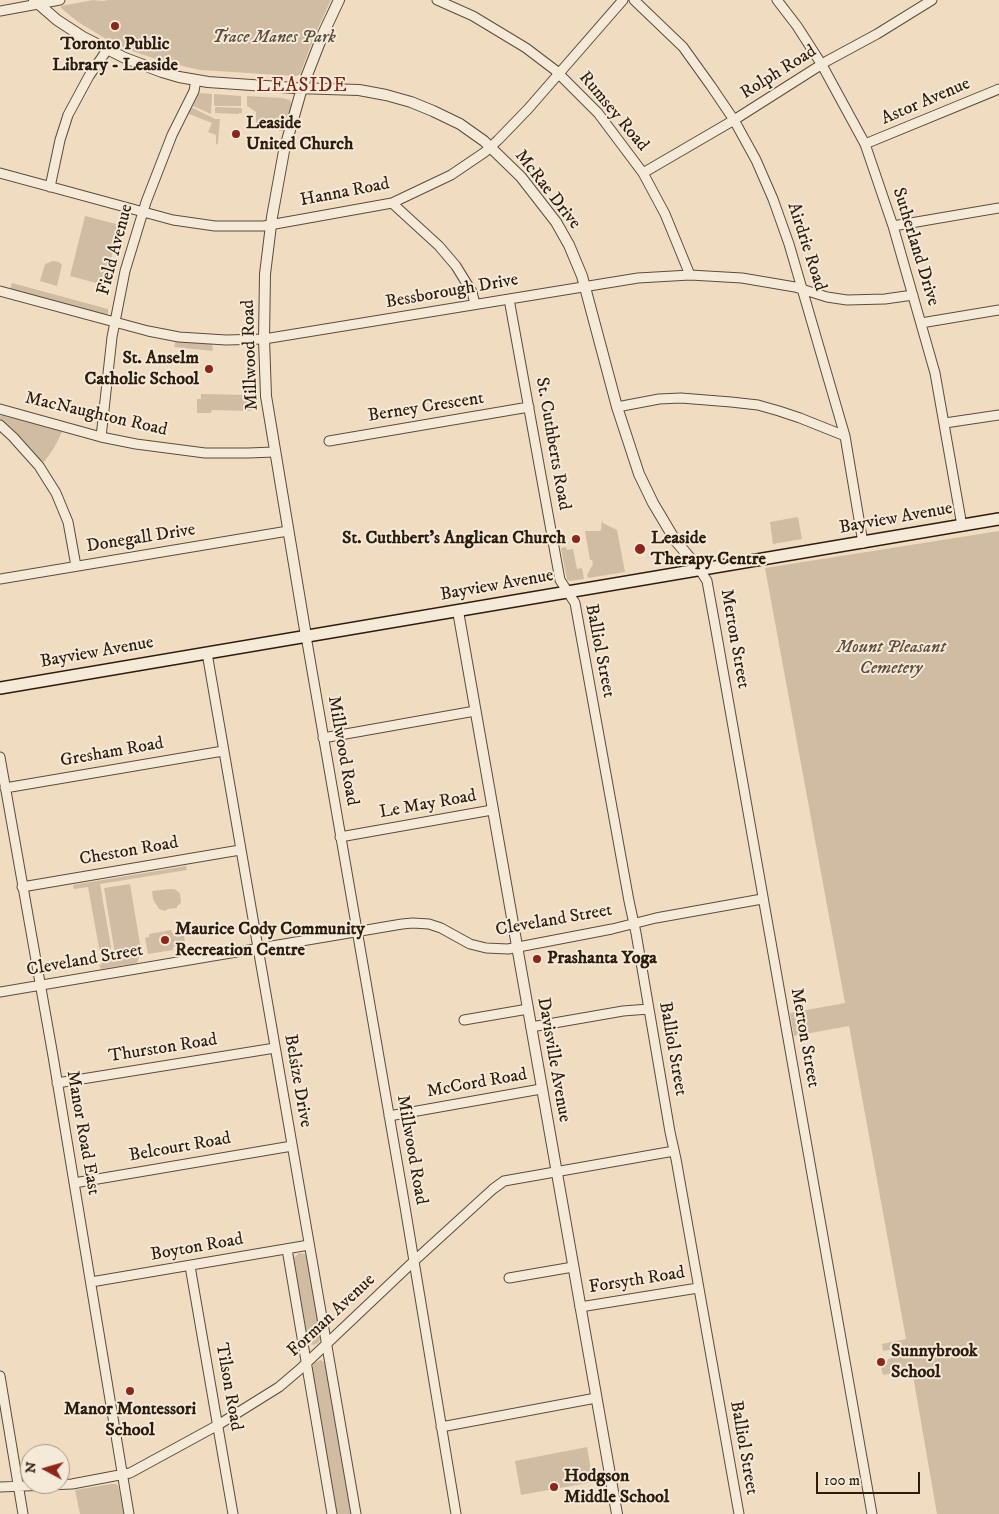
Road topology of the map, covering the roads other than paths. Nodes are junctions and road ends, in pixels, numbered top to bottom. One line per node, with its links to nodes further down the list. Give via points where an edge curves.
1 (60, 0): 8 (street)
2 (339, 0): 14 (street, Millwood Road)
3 (437, 0): 12 (street, Rumsey Road, via 499,30)
4 (623, 0): 12 (street, Hanna Road)
5 (634, 0): 16 (street, Airdrie Road, via 683,47)
6 (777, 0): 11 (street, Sutherland Drive)
7 (932, 0): 11 (street, Rolph Road)
8 (36, 2): 9 (street); 10 (street, McRae Drive, via 57,20)
9 (0, 11)
10 (106, 50): 13 (street, McRae Drive, via 162,72); 21 (street, via 68,115)
11 (822, 65): 16 (street, Rolph Road); 17 (street, Sutherland Drive)
12 (559, 74): 18 (street, Hanna Road); 20 (street, Rumsey Road, via 598,113)
13 (196, 80): 14 (street, McRae Drive); 24 (street, Field Avenue)
14 (302, 88): 18 (street, McRae Drive, via 359,90 411,102 460,124); 25 (street, Millwood Road, via 284,150)
15 (999, 89): 17 (street, Astor Avenue)
16 (734, 120): 20 (street, Rolph Road); 29 (street, Airdrie Road, via 773,198)
17 (865, 144): 26 (street, Sutherland Drive)
18 (491, 147): 22 (street, Hanna Road, via 451,175); 28 (street, McRae Drive, via 521,177 556,222)
19 (0, 173): 21 (street, Hanna Road)
20 (643, 173): 27 (street, Rumsey Road, via 665,214)
21 (50, 186): 24 (street, Hanna Road)
22 (392, 203): 25 (street, Hanna Road); 33 (street, via 456,266 472,292)
23 (999, 208): 26 (street)
24 (142, 212): 25 (street, Hanna Road, via 215,226); 35 (street, Field Avenue)
25 (271, 224): 37 (street, Millwood Road, via 265,274)
26 (893, 226): 31 (street, Sutherland Drive)
27 (690, 274): 28 (street, Bessborough Drive); 29 (street, Bessborough Drive, via 742,278)
28 (585, 286): 32 (street, Bessborough Drive); 38 (street, McRae Drive)
29 (802, 290): 31 (street, Bessborough Drive, via 847,300 885,300); 44 (street, Airdrie Road)
30 (0, 291): 35 (street, Bessborough Drive)
31 (913, 295): 36 (street, Sutherland Drive)
32 (510, 299): 33 (street, Bessborough Drive); 39 (street, St. Cuthberts Road)
33 (475, 304): 37 (street, Bessborough Drive)
34 (999, 310): 36 (street)
35 (114, 322): 37 (street, Bessborough Drive, via 179,337); 45 (street, Field Avenue)
36 (921, 323): 42 (street, Sutherland Drive)
37 (264, 339): 47 (street, Millwood Road, via 266,396)
38 (616, 407): 44 (street, via 681,398 758,405); 53 (street, McRae Drive, via 639,474 653,503 675,540)
39 (529, 408): 46 (street, Berney Crescent); 55 (street, St. Cuthberts Road, via 560,580)
40 (0, 409): 45 (street, MacNaughton Road)
41 (999, 415): 42 (street)
42 (945, 424): 49 (street, Sutherland Drive)
43 (0, 425): 52 (street, via 40,466 56,493 68,522)
44 (845, 436): 51 (street, Airdrie Road)
45 (102, 437): 47 (street, MacNaughton Road, via 197,452)
46 (329, 441)
47 (274, 452): 50 (street, Millwood Road)
48 (999, 519): 49 (main road, Bayview Avenue)
49 (962, 526): 51 (main road, Bayview Avenue)
50 (288, 531): 52 (street, Donegall Drive); 57 (street, Millwood Road)
51 (863, 543): 53 (main road, Bayview Avenue)
52 (76, 566): 54 (street, Donegall Drive)
53 (700, 570): 55 (main road, Bayview Avenue); 69 (street, Merton Street, via 707,581)
54 (0, 579)
55 (568, 592): 56 (main road, Bayview Avenue); 70 (street, Balliol Street, via 575,603)
56 (458, 610): 57 (main road, Bayview Avenue); 60 (street, Davisville Avenue)
57 (306, 636): 58 (main road, Bayview Avenue); 61 (street, Millwood Road)
58 (206, 653): 59 (main road, Bayview Avenue); 62 (street, Belsize Drive)
59 (0, 688)
60 (475, 711): 61 (street); 65 (street, Davisville Avenue)
61 (324, 738): 66 (street, Millwood Road)
62 (223, 751): 64 (street, Gresham Road); 67 (street, Belsize Drive)
63 (0, 757): 64 (street, Manor Road East)
64 (5, 788): 68 (street, Manor Road East)
65 (492, 810): 66 (street, Le May Road); 72 (street, Davisville Avenue)
66 (340, 837): 71 (street, Millwood Road)
67 (240, 850): 68 (street, Cheston Road); 73 (street, Belsize Drive)
68 (22, 887): 74 (street, Manor Road East)
69 (762, 899): 70 (street, Cleveland Street); 114 (street, Merton Street)
70 (634, 923): 72 (street, Cleveland Street); 77 (street, Balliol Street)
71 (357, 932): 72 (street, Cleveland Street, via 422,923 441,928 470,944 486,948); 73 (street, Cleveland Street); 83 (street, Millwood Road)
72 (518, 948): 76 (street, Davisville Avenue)
73 (258, 949): 74 (street, Cleveland Street); 80 (street, Belsize Drive)
74 (40, 986): 75 (street, Cleveland Street); 81 (street, Manor Road East)
75 (0, 992)
76 (528, 1009): 78 (street); 79 (street, Davisville Avenue)
77 (649, 1009): 79 (street); 85 (street, Balliol Street)
78 (464, 1020)
79 (531, 1027): 82 (street, Davisville Avenue)
80 (275, 1048): 81 (street, Thurston Road); 84 (street, Belsize Drive)
81 (57, 1083): 87 (street, Manor Road East)
82 (541, 1089): 83 (street, McCord Road); 86 (street, Davisville Avenue)
83 (389, 1116): 90 (street, Millwood Road)
84 (292, 1146): 87 (street, Belcourt Road); 88 (street, Belsize Drive)
85 (674, 1151): 86 (street, Forman Avenue); 95 (street, Balliol Street)
86 (556, 1171): 90 (street, Forman Avenue, via 510,1179 498,1185); 92 (street, Davisville Avenue)
87 (74, 1183): 94 (street, Manor Road East)
88 (309, 1245): 89 (street, Boyton Road); 97 (street, Belsize Drive)
89 (287, 1249): 91 (street, Boyton Road); 98 (street)
90 (413, 1262): 97 (street, Forman Avenue); 102 (street, Millwood Road)
91 (190, 1266): 94 (street, Boyton Road); 101 (street, Tilson Road)
92 (573, 1267): 93 (street); 96 (street, Davisville Avenue)
93 (510, 1278)
94 (91, 1282): 103 (street, Manor Road East)
95 (698, 1288): 96 (street, Forsyth Road); 113 (street, Balliol Street)
96 (580, 1307): 100 (street, Davisville Avenue)
97 (327, 1343): 98 (street, Forman Avenue); 110 (street, Belsize Drive)
98 (306, 1362): 101 (street, Forman Avenue, via 279,1387); 109 (street)
99 (0, 1376): 104 (street)
100 (596, 1398): 102 (street); 112 (street, Davisville Avenue)
101 (218, 1424): 103 (street, Forman Avenue); 108 (street, Tilson Road)
102 (441, 1427): 111 (street, Millwood Road)
103 (123, 1475): 104 (street, Forman Avenue, via 72,1484); 107 (street, Manor Road East)
104 (18, 1486): 105 (street, Forman Avenue); 106 (street)
105 (0, 1487)
106 (23, 1514)
107 (129, 1514)
108 (233, 1514)
109 (332, 1514)
110 (356, 1514)
111 (456, 1514)
112 (617, 1514)
113 (738, 1514)
114 (872, 1514)

